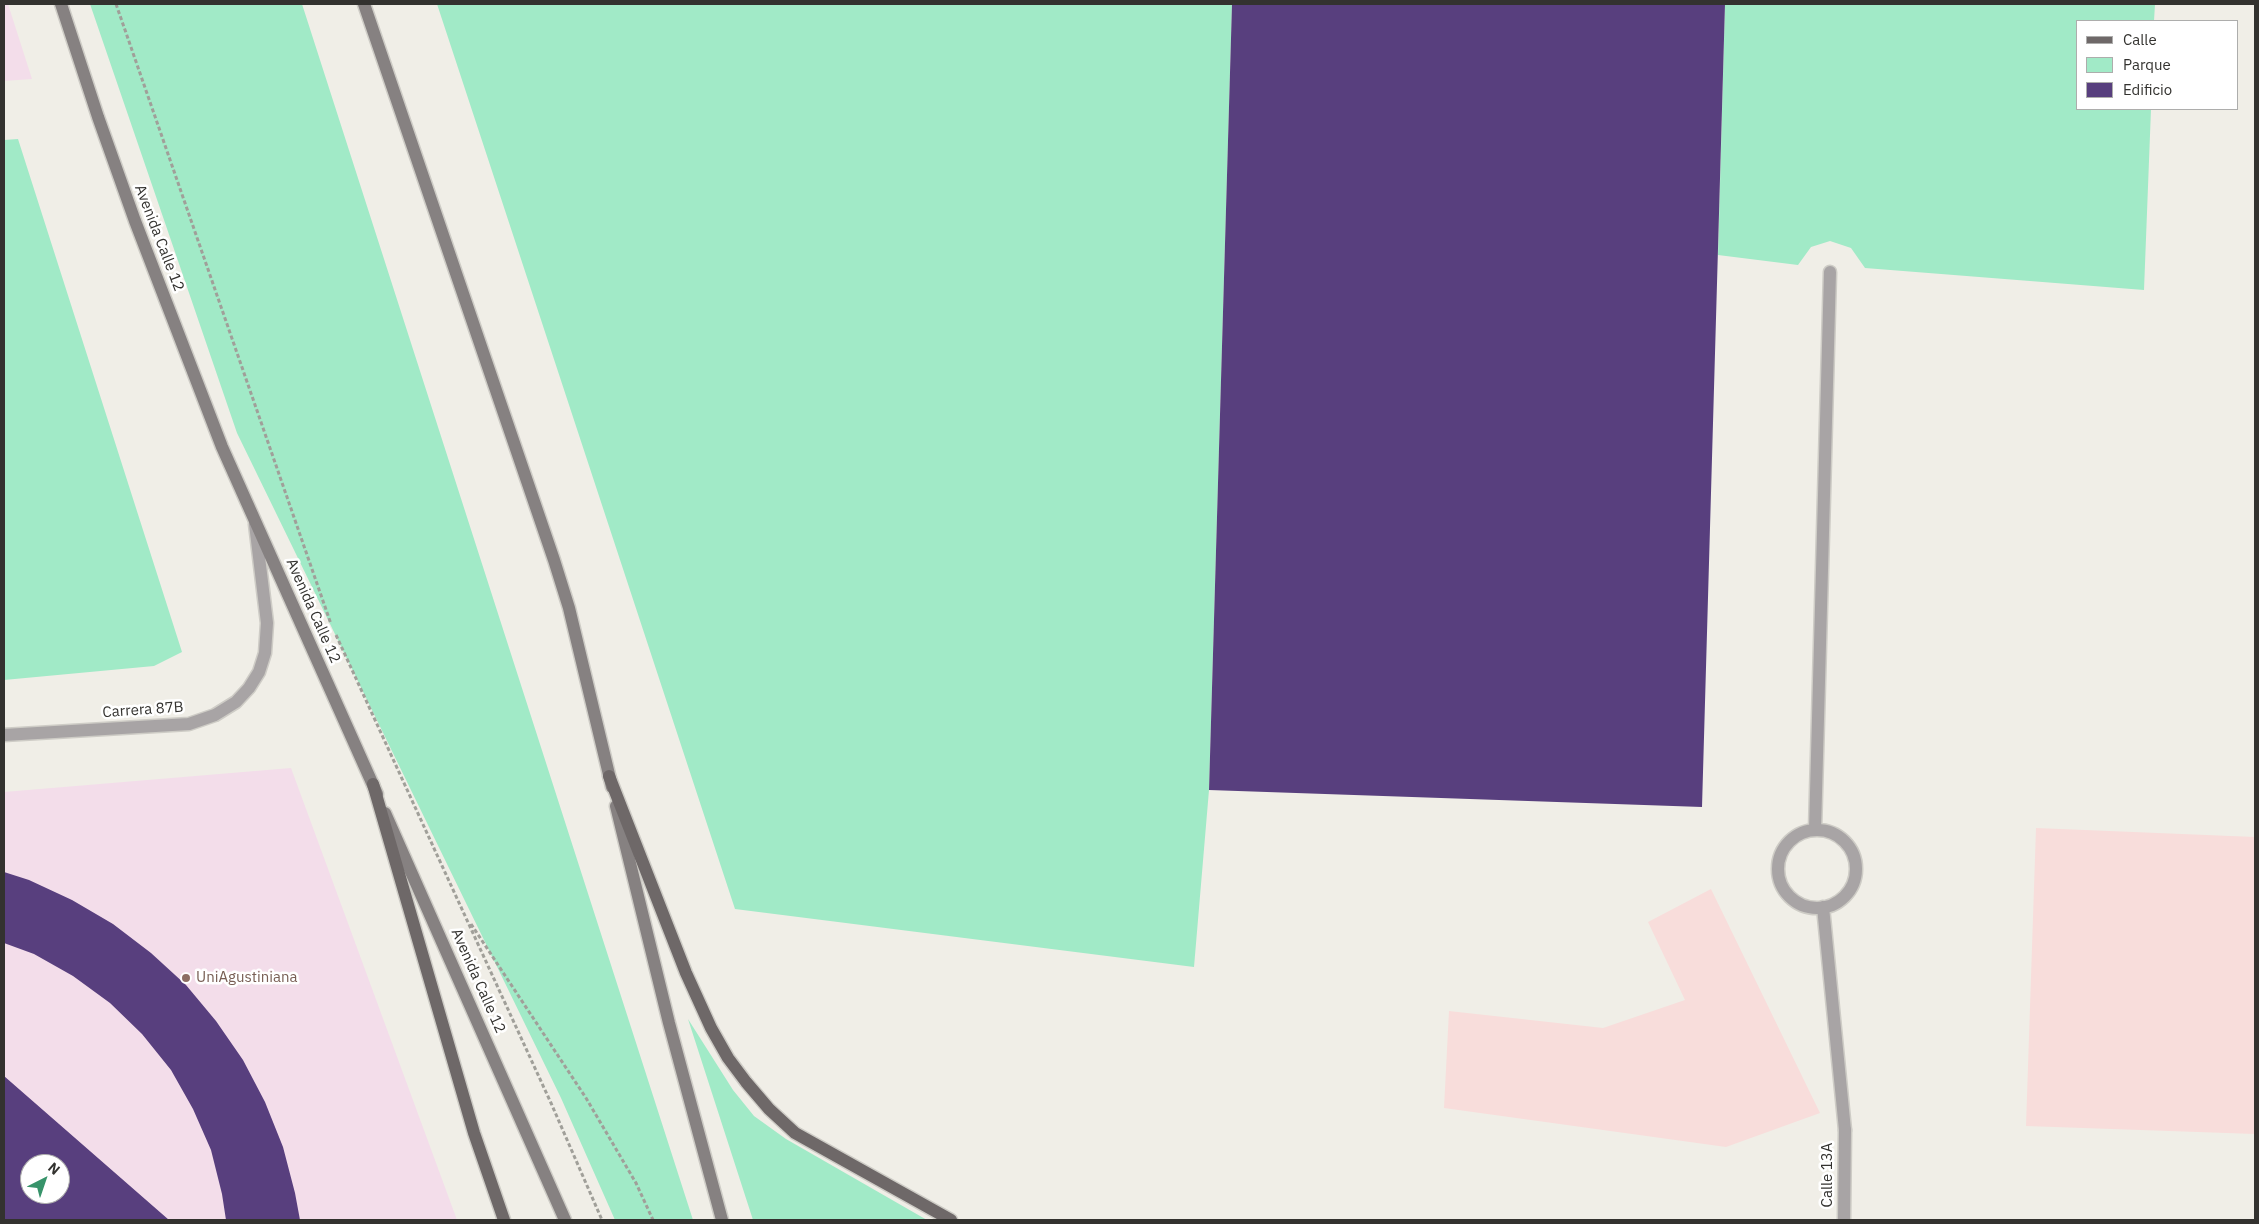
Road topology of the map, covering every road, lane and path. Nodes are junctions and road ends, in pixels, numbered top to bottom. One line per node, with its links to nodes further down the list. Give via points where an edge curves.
1 (60, 4): 5 (main road, Avenida Calle 12, via 135,220 219,438)
2 (116, 4): 11 (path, via 330,623)
3 (364, 4): 7 (main road, via 554,560)
4 (1830, 272): 9 (street)
5 (254, 519): 6 (street, Carrera 87B, via 267,623 259,672 236,702 189,724); 8 (main road, Avenida Calle 12)
6 (4, 735)
7 (609, 776): 16 (main road, via 669,1023); 17 (main road, via 686,973 711,1028 746,1082 795,1133)
8 (373, 784): 12 (main road, via 474,1133); 13 (main road, Avenida Calle 12)
9 (1815, 830): 10 (street, via 1829,831 1844,840 1854,855 1856,872 1851,888 1839,901); 10 (street, via 1795,836 1783,849 1778,865 1780,882 1790,897 1806,906)
10 (1823, 907): 18 (street, Calle 13A, via 1845,1130)
11 (465, 916): 14 (path); 15 (path, via 586,1098 636,1183)
12 (504, 1220)
13 (565, 1220)
14 (602, 1220)
15 (653, 1220)
16 (722, 1220)
17 (952, 1220)
18 (1844, 1220)

